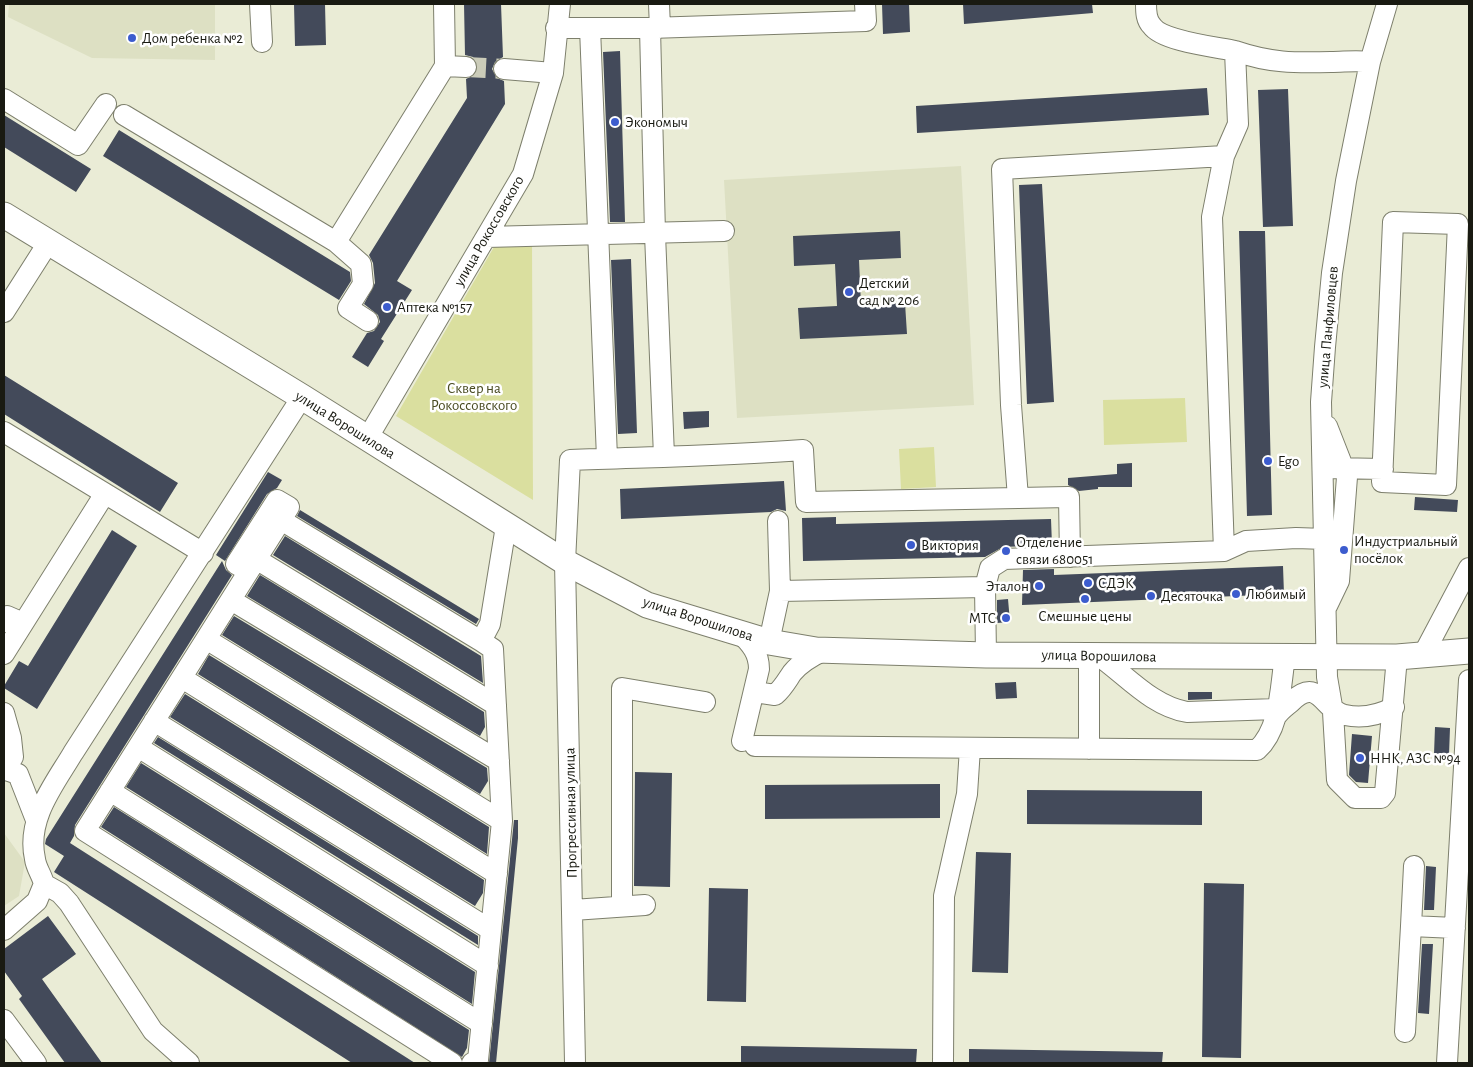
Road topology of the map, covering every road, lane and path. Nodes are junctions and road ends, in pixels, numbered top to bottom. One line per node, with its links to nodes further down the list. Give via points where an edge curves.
1 (260, 4): 11 (street)
2 (444, 4): 14 (street)
3 (560, 4): 8 (street, улица Рокоссовского)
4 (659, 4): 10 (street)
5 (865, 4): 10 (street, via 866,21)
6 (1146, 4): 12 (street, via 1146,15 1152,27 1163,35)
7 (1387, 4): 13 (street, улица Панфиловцев)
8 (556, 28): 9 (street); 17 (street, улица Рокоссовского)
9 (590, 28): 10 (street); 25 (street)
10 (655, 28): 24 (street)
11 (262, 42)
12 (1235, 51): 13 (street, via 1280,62); 21 (street, via 1238,124)
13 (1370, 62): 32 (street, улица Панфиловцев, via 1346,181 1332,273)
14 (445, 66): 15 (street); 27 (street)
15 (466, 67)
16 (504, 70): 17 (street)
17 (553, 72): 26 (street, улица Рокоссовского, via 523,174)
18 (4, 99): 19 (street, via 78,145)
19 (106, 104)
20 (124, 115): 27 (street)
21 (1224, 156): 40 (street, via 1002,169); 44 (street, via 1212,217)
22 (4, 215): 28 (main road, улица Ворошилова)
23 (724, 231): 24 (street)
24 (655, 234): 25 (street); 35 (street)
25 (598, 235): 26 (street); 36 (street)
26 (486, 236): 34 (street, улица Рокоссовского)
27 (336, 242): 30 (street, via 361,264 363,284 348,308)
28 (48, 243): 29 (street); 31 (main road, улица Ворошилова)
29 (4, 312)
30 (368, 321)
31 (302, 397): 34 (main road, улица Ворошилова); 45 (street)
32 (1322, 413): 37 (street, улица Панфиловцев); 43 (street)
33 (4, 432): 39 (street)
34 (367, 439): 42 (main road, улица Ворошилова)
35 (664, 456): 36 (street); 40 (street, via 725,456 803,450 806,502)
36 (607, 458): 47 (street, Прогрессивная улица, via 570,460)
37 (1333, 468): 38 (street); 43 (street, улица Панфиловцев); 53 (street, via 1347,477 1339,581)
38 (1383, 469): 38 (street, via 1393,222 1458,224 1446,484 1382,482)
39 (104, 495): 45 (street); 54 (street)
40 (1018, 498): 46 (street, via 1069,497)
41 (778, 521): 51 (street)
42 (506, 526): 47 (main road, улица Ворошилова); 57 (street, via 490,624)
43 (1319, 539): 44 (street, via 1246,541); 53 (street, улица Панфиловцев)
44 (1224, 550): 46 (street)
45 (203, 553): 84 (street, via 73,753)
46 (1070, 557): 50 (street, via 1004,558 990,568)
47 (565, 562): 55 (main road, улица Ворошилова, via 647,605); 93 (street, Прогрессивная улица)
48 (252, 565): 52 (street); 57 (street, via 236,564 277,500 289,507 281,520); 72 (street)
49 (1469, 568): 63 (street)
50 (985, 587): 51 (street); 62 (street)
51 (780, 591): 58 (street)
52 (231, 600): 56 (street); 81 (street)
53 (1325, 607): 65 (street, улица Панфиловцев)
54 (14, 622): 61 (street)
55 (740, 633): 58 (main road, улица Ворошилова); 70 (street, via 759,658)
56 (206, 639): 68 (street); 85 (street)
57 (480, 641): 72 (street, via 493,648)
58 (769, 642): 59 (main road, улица Ворошилова)
59 (825, 650): 62 (main road, улица Ворошилова); 70 (street, via 800,664 785,687 775,695)
60 (1469, 651): 63 (main road, улица Ворошилова)
61 (4, 654)
62 (981, 655): 64 (main road, улица Ворошилова)
63 (1423, 655): 67 (main road, улица Ворошилова)
64 (1094, 656): 66 (main road, улица Ворошилова); 76 (street, via 1172,709); 80 (street)
65 (1325, 656): 66 (main road, улица Ворошилова); 67 (main road, улица Ворошилова); 73 (street, улица Панфиловцев)
66 (1285, 657): 76 (street)
67 (1397, 657): 74 (street)
68 (182, 678): 77 (street); 88 (street)
69 (1469, 680): 87 (street)
70 (755, 692): 79 (street, via 749,744)
71 (705, 702): 92 (street, via 622,688)
72 (496, 705): 81 (street)
73 (1331, 705): 74 (street, via 1345,715 1377,716); 74 (street, улица Панфиловцев, via 1337,780 1355,798 1381,798 1385,793); 76 (street, via 1317,694 1300,694)
74 (1394, 707)
75 (4, 713): 82 (street, via 11,738)
76 (1276, 714): 80 (street, via 1271,732 1257,750)
77 (154, 720): 78 (street); 97 (street)
78 (138, 747): 83 (street); 98 (street)
79 (970, 748): 80 (street); 107 (street, via 967,794 944,896)
80 (1089, 749)
81 (499, 761): 85 (street)
82 (10, 768): 84 (street)
83 (110, 791): 100 (street); 104 (street, via 85,831)
84 (36, 820): 89 (street, via 33,846 35,862)
85 (502, 821): 88 (street)
86 (1414, 866): 94 (street)
87 (1465, 873): 90 (street); 95 (street)
88 (497, 874): 97 (street)
89 (44, 884): 96 (street, via 37,901); 103 (street, via 60,893 69,903 154,1031)
90 (1469, 895)
91 (645, 905): 92 (street)
92 (622, 906): 93 (street)
93 (573, 910): 106 (street, Прогрессивная улица)
94 (1411, 926): 95 (street); 101 (street)
95 (1455, 928): 108 (street)
96 (4, 930)
97 (491, 930): 98 (street)
98 (488, 966): 100 (street)
99 (4, 1020): 102 (street)
100 (482, 1024): 105 (street, via 478,1060)
101 (1405, 1032)
102 (36, 1063)
103 (189, 1063)
104 (452, 1063)
105 (472, 1063)
106 (575, 1063)
107 (943, 1063)
108 (1447, 1063)

